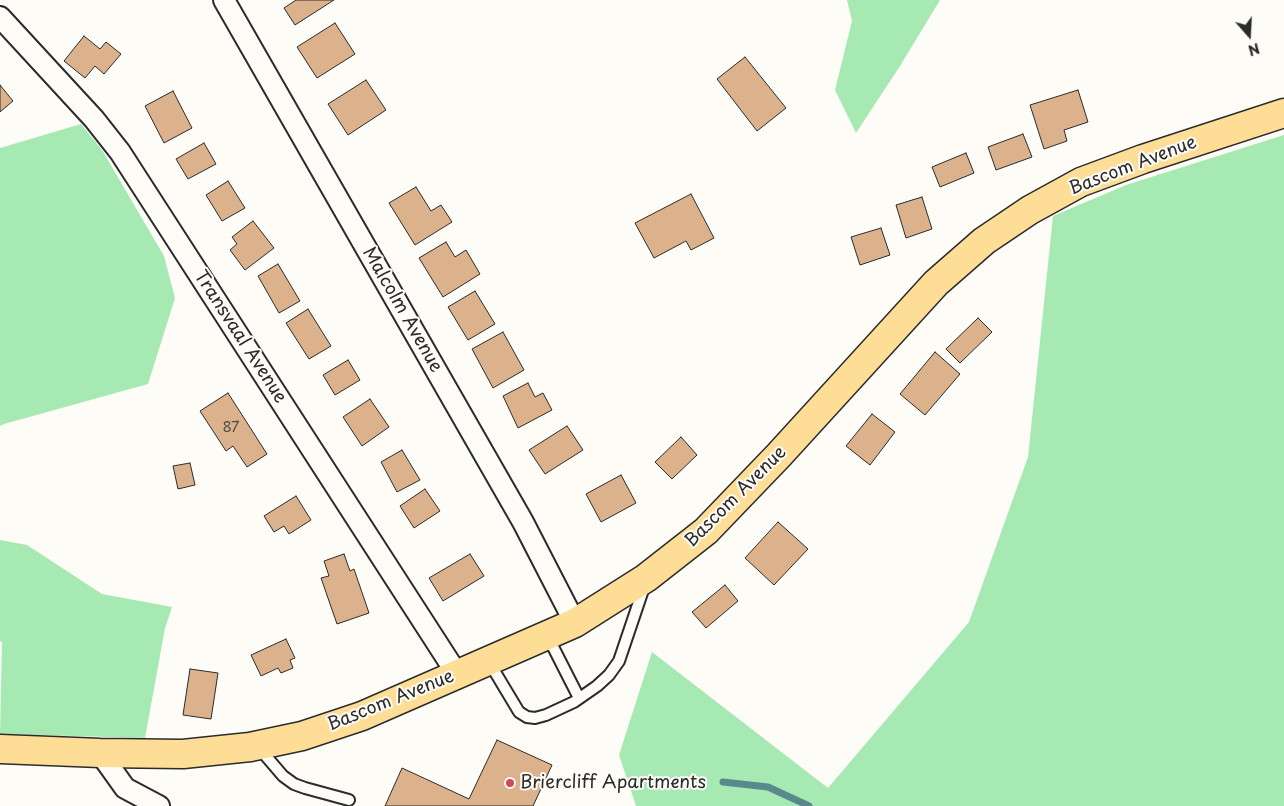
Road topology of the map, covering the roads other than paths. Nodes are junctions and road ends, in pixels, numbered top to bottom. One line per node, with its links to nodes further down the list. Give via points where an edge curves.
1 (224, 0): 5 (street, Malcolm Avenue, via 523,522)
2 (0, 17): 8 (street, Transvaal Avenue, via 120,152)
3 (1284, 113): 4 (main road, Bascom Avenue, via 1081,182 984,240 936,283 706,531)
4 (646, 578): 5 (main road, Bascom Avenue); 9 (lane, via 619,661 608,675)
5 (575, 623): 6 (main road, Bascom Avenue)
6 (547, 635): 7 (main road, Bascom Avenue); 9 (lane)
7 (488, 661): 8 (main road, Bascom Avenue); 9 (lane, via 519,712 527,717 546,715)
8 (457, 674): 10 (main road, Bascom Avenue, via 362,716 302,736)
9 (579, 698)
10 (256, 745): 12 (main road, Bascom Avenue, via 183,754); 13 (lane, via 294,784)
11 (0, 749): 12 (main road, Bascom Avenue)
12 (100, 753): 14 (street, via 125,788)
13 (349, 800)
14 (159, 806)

